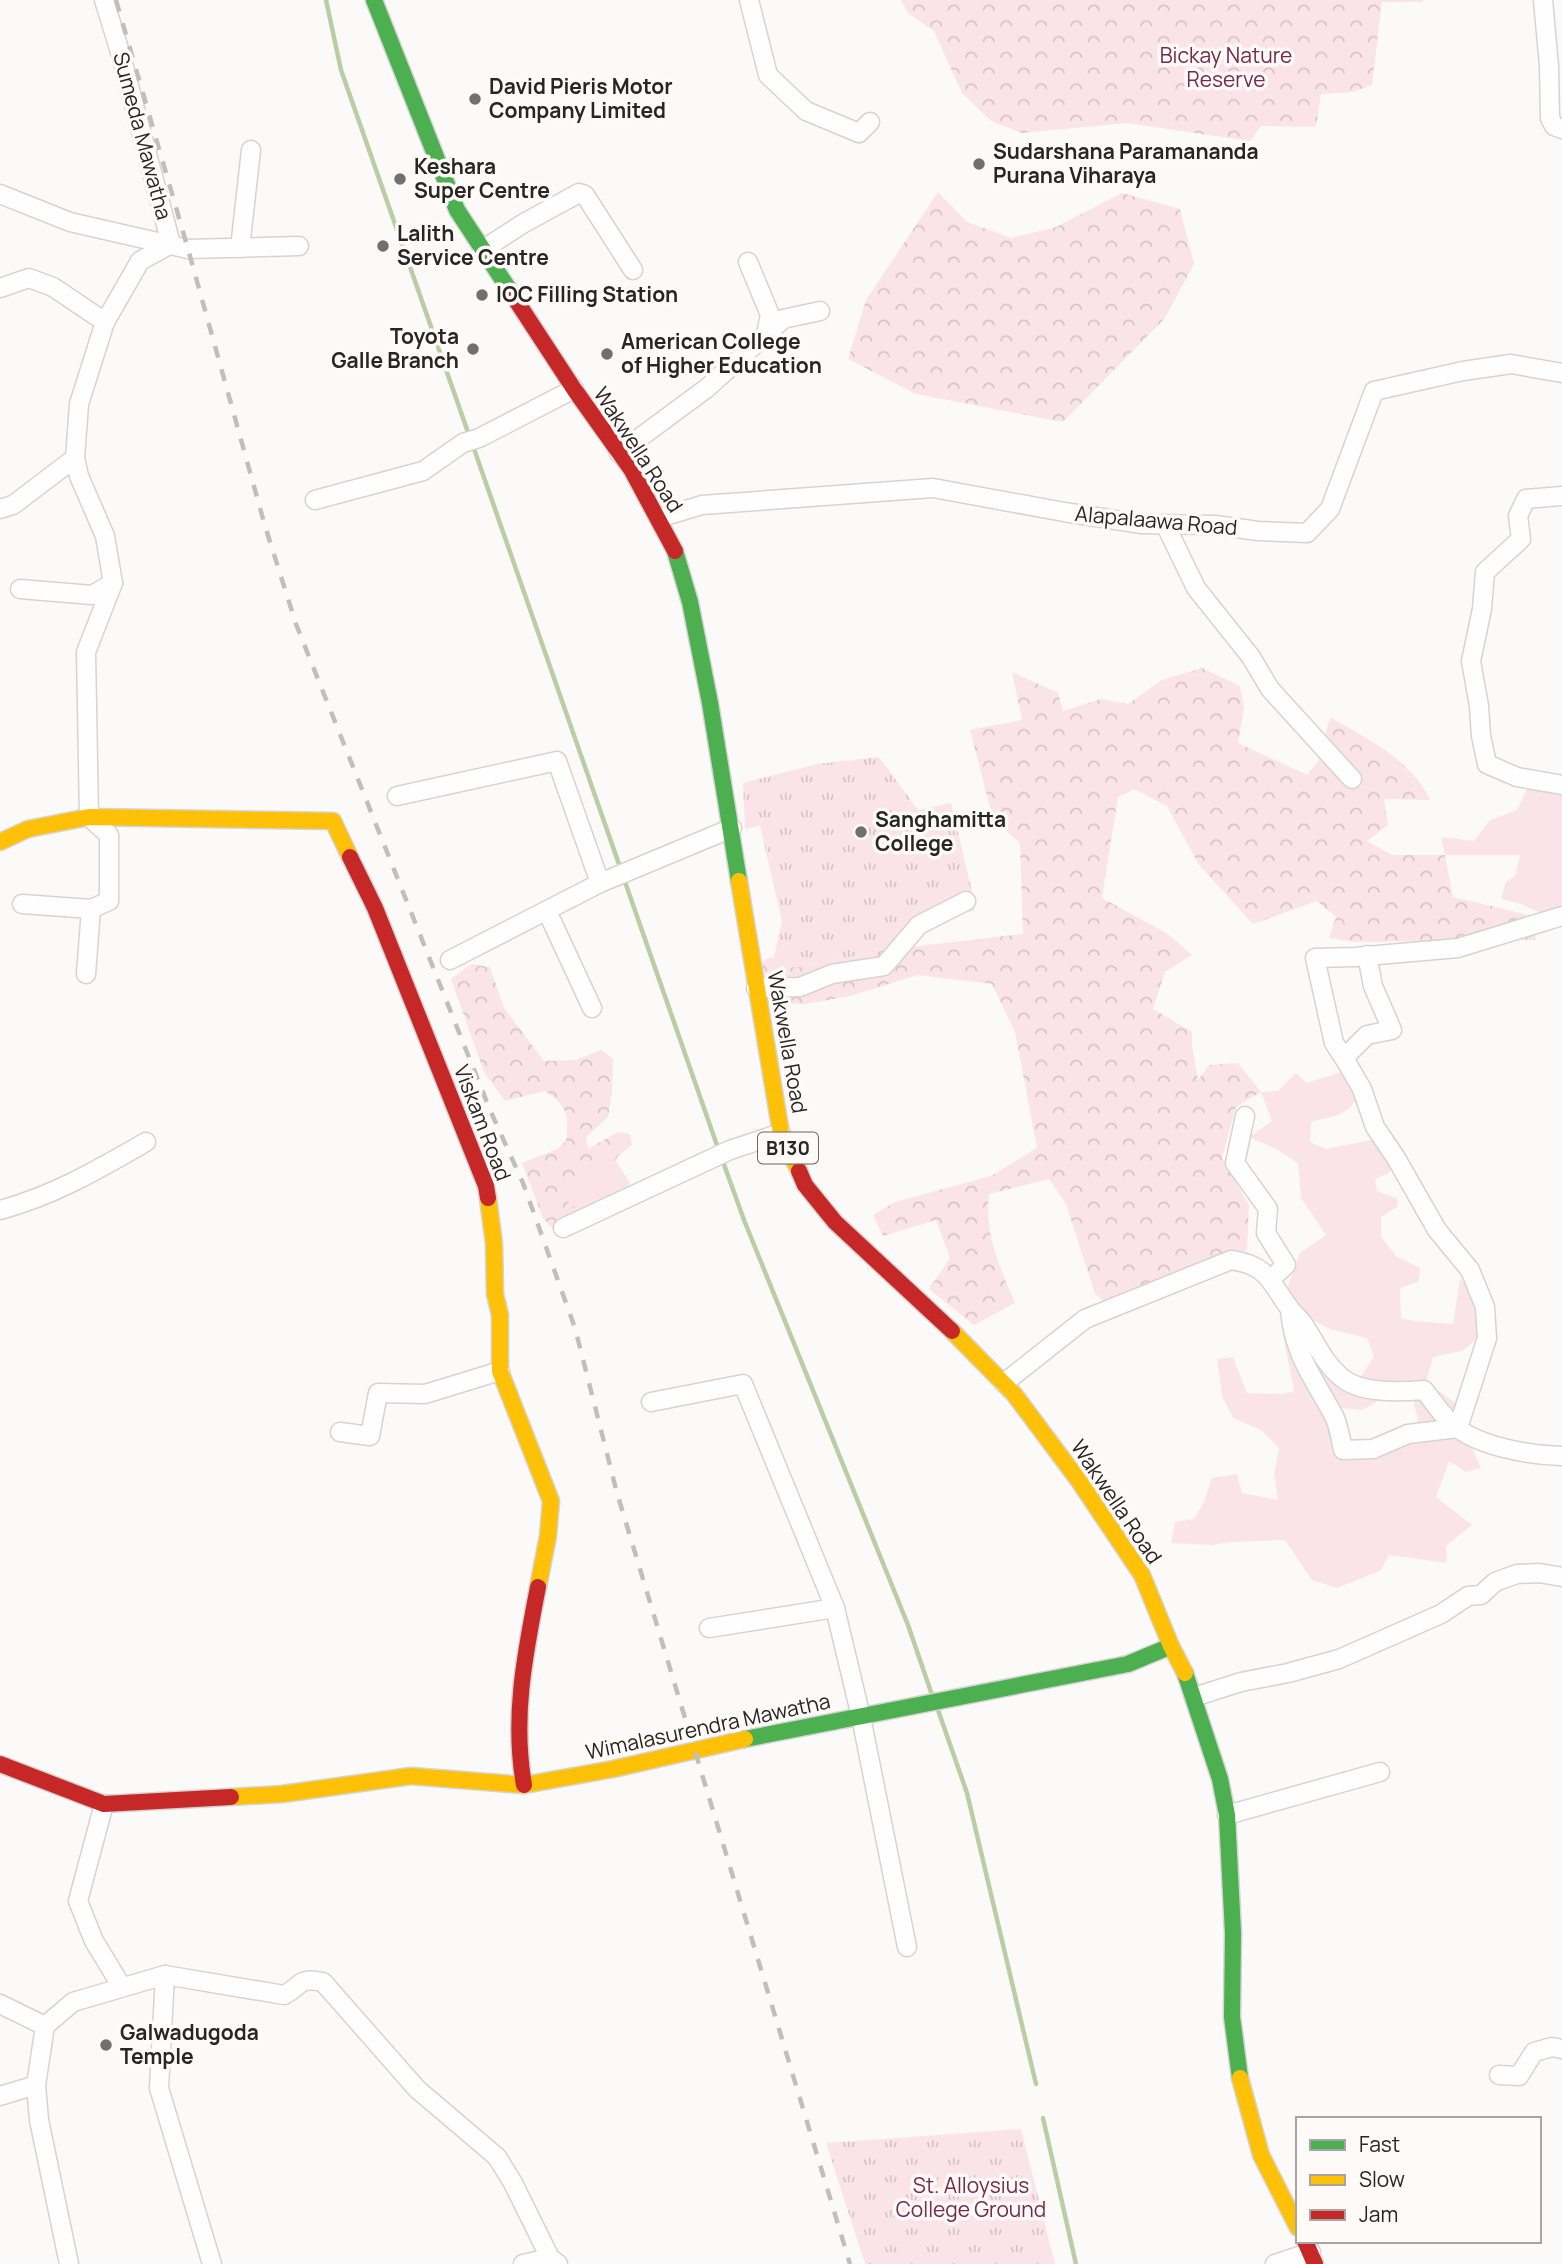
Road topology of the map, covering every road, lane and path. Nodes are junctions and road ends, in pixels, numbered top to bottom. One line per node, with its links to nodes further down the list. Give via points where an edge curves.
1 (104, 0): 9 (street, Sumeda Mawatha)
2 (374, 0): 12 (street, Wakwella Road / B130, via 449,196)
3 (749, 0): 5 (street, via 768,75 806,111 859,133)
4 (1543, 0): 6 (street, via 1550,118)
5 (870, 122)
6 (1562, 129)
7 (251, 150): 11 (street)
8 (0, 194): 9 (street, via 70,222)
9 (171, 244): 11 (street, via 188,249); 17 (street, Sumeda Mawatha, via 140,261)
10 (299, 246): 11 (street)
11 (240, 248)
12 (482, 250): 14 (street, via 579,193 585,195); 20 (street, Wakwella Road / B130)
13 (748, 262): 18 (street, via 769,315)
14 (633, 270)
15 (0, 288): 17 (street, via 29,278 53,287)
16 (820, 311): 18 (street, via 783,319)
17 (105, 322): 22 (street, Sumeda Mawatha, via 79,404)
18 (766, 334): 21 (street, via 707,388)
19 (1562, 373): 27 (street, Alapalaawa Road, via 1511,364 1374,391 1329,509 1307,533)
20 (573, 389): 21 (street, Wakwella Road / B130); 24 (street, via 471,440 423,471)
21 (619, 453): 26 (street, Wakwella Road / B130)
22 (75, 458): 25 (street, via 13,505); 28 (street, Sumeda Mawatha, via 105,536)
23 (1562, 496): 31 (street, via 1526,499 1518,516 1521,539 1485,572 1471,661 1487,764 1517,777)
24 (315, 500)
25 (0, 509)
26 (659, 518): 27 (street, Alapalaawa Road, via 702,505 933,488 1064,512); 34 (street, Wakwella Road / B130, via 676,553 690,602)
27 (1166, 524): 30 (street, via 1196,588 1251,657 1270,689)
28 (113, 583): 29 (street, via 92,595); 33 (street, via 86,652)
29 (20, 589)
30 (1352, 779)
31 (1562, 785)
32 (397, 796): 36 (street, via 557,761)
33 (89, 817): 35 (street, Viskam Road, via 28,829); 39 (street, via 108,835 109,901); 55 (street, Viskam Road, via 333,821 375,908 486,1185 500,1315)
34 (732, 828): 36 (street); 45 (street, Wakwella Road / B130)
35 (0, 842)
36 (600, 883): 40 (street)
37 (966, 901): 45 (street, via 919,925 884,966 832,974 800,986)
38 (22, 904): 39 (street)
39 (91, 909): 44 (street)
40 (547, 911): 43 (street); 46 (street)
41 (1562, 916): 42 (street, via 1458,948)
42 (1367, 956): 47 (street, via 1373,986 1392,1030 1367,1035); 47 (street, via 1315,958 1334,1044)
43 (450, 960)
44 (86, 974)
45 (756, 988): 49 (street, Wakwella Road / B130)
46 (592, 1008)
47 (1343, 1058): 58 (street, via 1362,1089 1374,1127 1437,1230 1470,1270 1486,1307 1488,1338)
48 (1245, 1116): 53 (street, via 1235,1163 1268,1209 1266,1233 1286,1265)
49 (781, 1133): 52 (street, via 723,1154); 56 (street, Wakwella Road / B130, via 805,1185 835,1222)
50 (146, 1142): 51 (street, via 52,1192)
51 (0, 1210)
52 (563, 1228)
53 (1271, 1279): 54 (street); 56 (street, via 1249,1263 1231,1260 1084,1319)
54 (1290, 1309): 58 (street, via 1342,1379 1374,1391 1424,1390); 58 (street, via 1291,1330 1305,1369 1336,1421 1343,1450 1373,1449 1408,1434)
55 (500, 1371): 59 (street, via 425,1394 378,1393 370,1436); 69 (street, Viskam Road, via 551,1502 523,1664 518,1750)
56 (1004, 1382): 64 (street, Wakwella Road / B130, via 1079,1481 1142,1576)
57 (651, 1402): 62 (street, via 743,1384)
58 (1458, 1428): 60 (street, via 1486,1444)
59 (340, 1432)
60 (1562, 1456)
61 (1562, 1577): 65 (street, via 1517,1574 1339,1659)
62 (835, 1608): 63 (street); 66 (street)
63 (709, 1628)
64 (1171, 1646): 65 (street, Wakwella Road / B130); 66 (street, Wimalasurendra Mawatha, via 1128,1664)
65 (1194, 1697): 71 (street, Wakwella Road / B130)
66 (861, 1717): 69 (street, Wimalasurendra Mawatha); 72 (street)
67 (0, 1764): 70 (street)
68 (1380, 1772): 71 (street)
69 (524, 1785): 70 (street, Wimalasurendra Mawatha, via 411,1776 282,1794)
70 (104, 1804): 74 (street, via 78,1901 94,1941)
71 (1227, 1815): 81 (street, Wakwella Road / B130, via 1232,2017 1239,2076 1261,2155)
72 (907, 1947)
73 (165, 1975): 74 (street); 83 (street, via 284,1995 298,1983 323,1982 418,2090 497,2157); 85 (street, via 159,2088)
74 (122, 1987): 76 (street, via 73,2002)
75 (0, 2004): 76 (street)
76 (45, 2026): 79 (street)
77 (1562, 2049): 78 (street, via 1535,2052 1519,2076)
78 (1499, 2074)
79 (36, 2085): 80 (street); 84 (street)
80 (0, 2096)
81 (1296, 2224)
82 (1310, 2252): 87 (street)
83 (554, 2261): 86 (street)
84 (69, 2264)
85 (212, 2264)
86 (523, 2264)
87 (1275, 2264)

